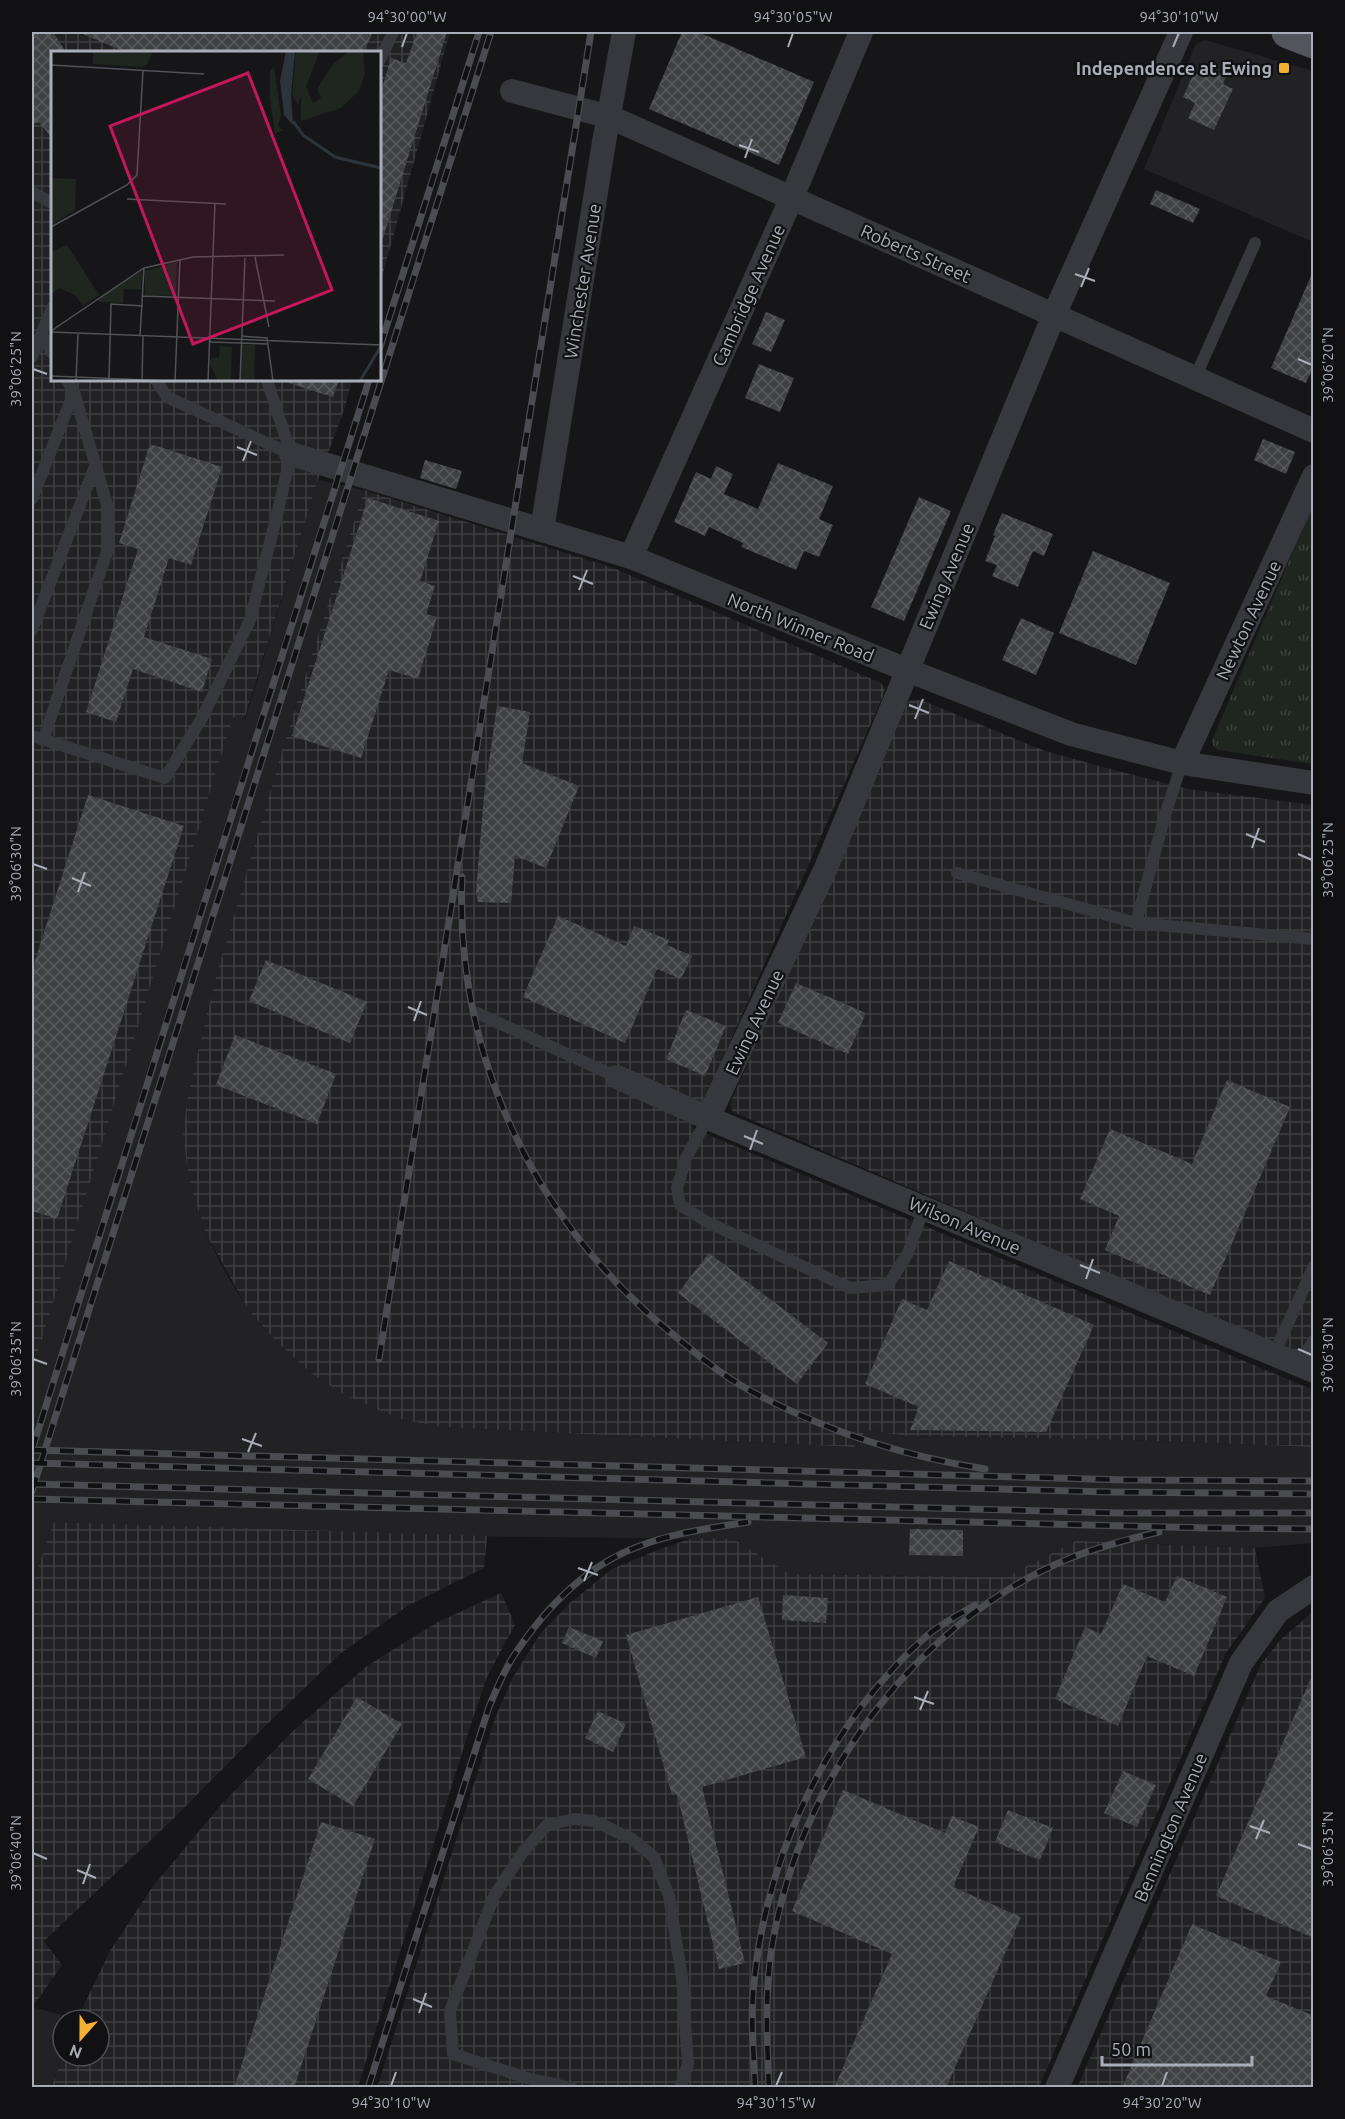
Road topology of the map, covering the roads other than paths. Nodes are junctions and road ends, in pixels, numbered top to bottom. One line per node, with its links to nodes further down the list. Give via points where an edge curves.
1 (393, 32): 7 (lane)
2 (624, 32): 9 (street, Winchester Avenue)
3 (861, 32): 11 (street, Cambridge Avenue)
4 (1181, 32): 15 (street, Ewing Avenue)
5 (1288, 32): 6 (main road)
6 (1314, 42)
7 (381, 58)
8 (512, 91): 9 (street, Roberts Street)
9 (610, 117): 11 (street, Roberts Street); 29 (street, Winchester Avenue)
10 (32, 192): 12 (lane)
11 (792, 197): 15 (street, Roberts Street); 30 (street, Cambridge Avenue)
12 (51, 202)
13 (1255, 243): 19 (lane)
14 (51, 311): 16 (lane)
15 (1054, 315): 19 (street, Roberts Street); 32 (street, Ewing Avenue)
16 (42, 334): 17 (lane); 18 (lane)
17 (51, 351)
18 (32, 357)
19 (1195, 378): 24 (street, Roberts Street)
20 (68, 381): 23 (lane)
21 (157, 381): 25 (lane, via 167,397)
22 (267, 381): 25 (lane)
23 (74, 392): 26 (lane); 28 (lane)
24 (1314, 431)
25 (291, 454): 29 (street, North Winner Road); 33 (lane, via 249,620 202,718 165,778)
26 (95, 466): 31 (lane); 33 (lane, via 108,508 108,549)
27 (1314, 476): 34 (street, Newton Avenue)
28 (32, 499)
29 (542, 530): 30 (street, North Winner Road)
30 (631, 557): 32 (street, North Winner Road)
31 (32, 630)
32 (907, 670): 34 (street, North Winner Road, via 1071,734); 41 (street, Ewing Avenue, via 826,868)
33 (38, 738)
34 (1182, 763): 35 (street, North Winner Road); 37 (lane)
35 (1314, 783)
36 (957, 873): 37 (lane)
37 (1136, 923): 38 (lane)
38 (1313, 938)
39 (477, 1013): 40 (lane)
40 (617, 1077): 41 (street, Wilson Avenue)
41 (708, 1118): 42 (street, Wilson Avenue); 42 (lane, via 686,1158 677,1188 680,1205 709,1223 849,1288 888,1286 908,1253)
42 (924, 1208): 45 (street, Wilson Avenue)
43 (1314, 1266): 45 (lane)
44 (1314, 1340): 46 (lane)
45 (1274, 1354): 46 (street, Wilson Avenue)
46 (1306, 1368)
47 (1314, 1587): 50 (street, Bennington Avenue, via 1278,1611 1241,1663)
48 (572, 2088): 49 (lane, via 453,2054 450,2011 494,1896 546,1825 574,1819 611,1828 654,1857 669,1896 682,1978 688,2064)
49 (680, 2088)
50 (1057, 2088)

